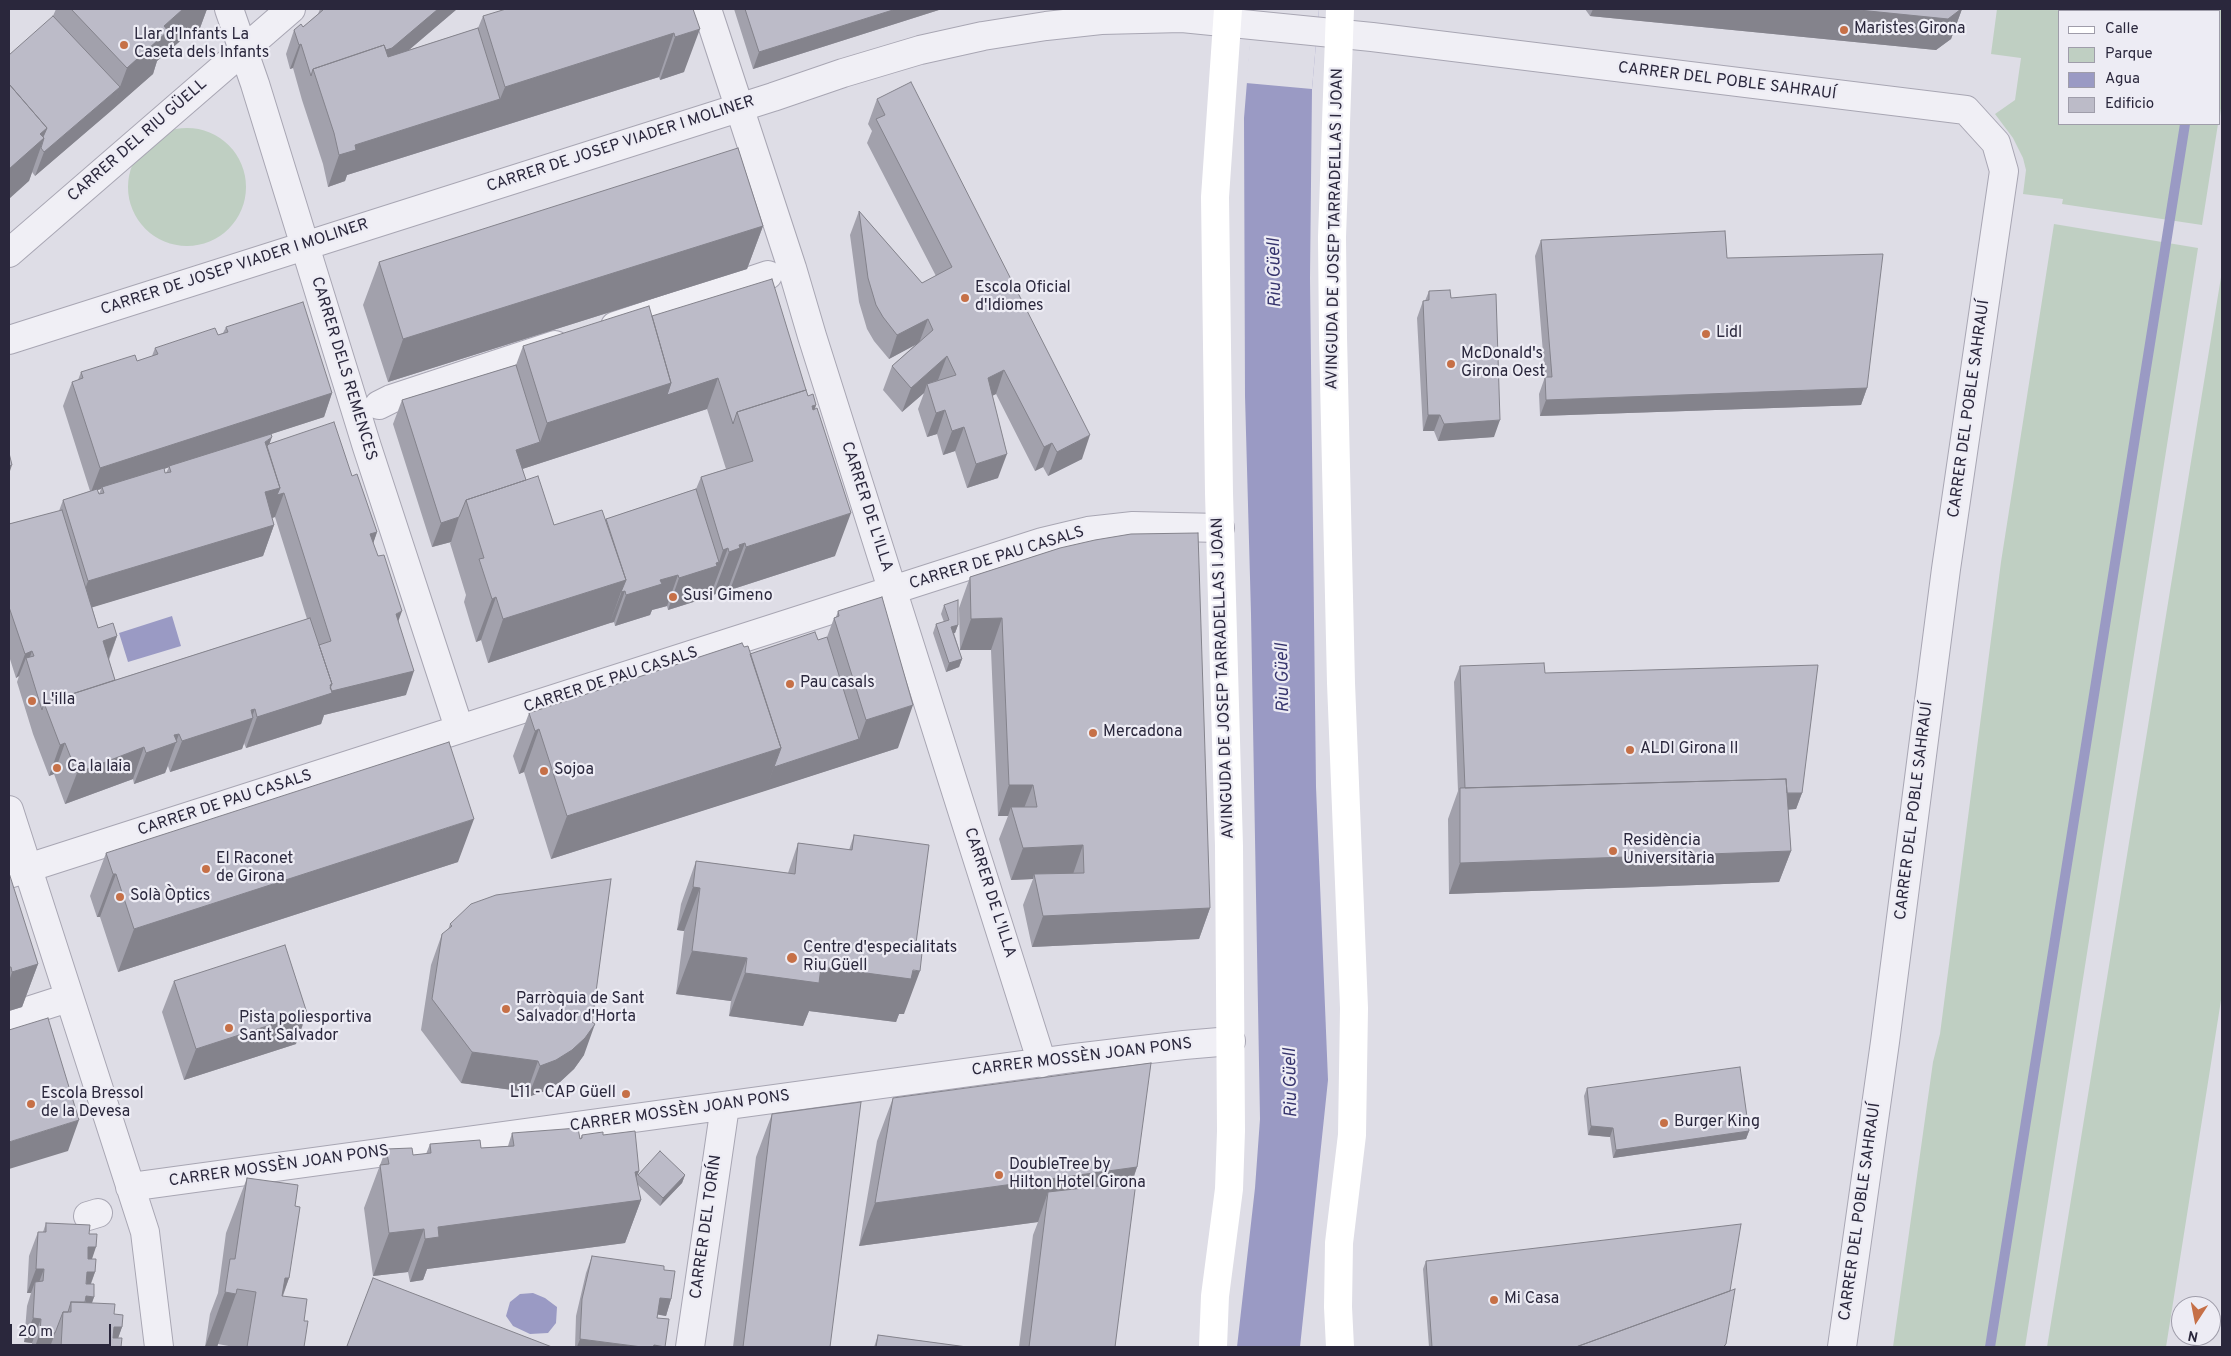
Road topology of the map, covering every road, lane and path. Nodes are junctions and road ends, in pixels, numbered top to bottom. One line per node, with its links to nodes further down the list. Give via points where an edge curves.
1 (229, 9): 6 (street, CARRER DELS REMENCES)
2 (291, 9): 6 (street, CARRER DEL RIU GÜELL)
3 (707, 9): 7 (street, CARRER DE L'ILLA)
4 (1233, 19): 5 (street, CARRER DE JOSEP VIADER I MOLINER); 7 (street, CARRER DE JOSEP VIADER I MOLINER, via 1101,20 983,36 910,53); 13 (street, AVINGUDA DE JOSEP TARRADELLAS I JOAN, via 1215,197)
5 (1333, 25): 27 (street, AVINGUDA DE JOSEP TARRADELLAS I JOAN, via 1332,337 1354,1008 1352,1135 1339,1243); 28 (street, CARRER DEL POBLE SAHRAUÍ, via 1966,110 1996,143 2004,171 1946,568)
6 (243, 51): 8 (street, CARRER DELS REMENCES); 9 (street, CARRER DEL RIU GÜELL)
7 (740, 107): 8 (street, CARRER DE JOSEP VIADER I MOLINER); 14 (street, CARRER DE L'ILLA)
8 (304, 246): 11 (street, CARRER DE JOSEP VIADER I MOLINER); 15 (street, CARRER DELS REMENCES)
9 (9, 254)
10 (768, 276): 12 (street)
11 (9, 340)
12 (379, 405)
13 (1220, 528): 14 (street, CARRER DE PAU CASALS, via 1133,526 1088,531 1042,542); 20 (street, AVINGUDA DE JOSEP TARRADELLAS I JOAN, via 1230,846)
14 (894, 590): 15 (street, CARRER DE PAU CASALS); 21 (street, CARRER DE L'ILLA)
15 (459, 728): 17 (street, CARRER DE PAU CASALS)
16 (9, 810): 17 (street)
17 (18, 871): 18 (street)
18 (68, 998): 19 (street); 23 (street)
19 (9, 1017)
20 (1231, 1041): 21 (street, CARRER MOSSÈN JOAN PONS); 26 (street, AVINGUDA DE JOSEP TARRADELLAS I JOAN, via 1229,1189 1215,1296)
21 (1042, 1063): 22 (street, CARRER MOSSÈN JOAN PONS)
22 (725, 1106): 23 (street, CARRER MOSSÈN JOAN PONS); 25 (street, CARRER DEL TORÍN)
23 (130, 1187): 24 (street, via 145,1232)
24 (160, 1347)
25 (690, 1347)
26 (1213, 1347)
27 (1340, 1347)
28 (1842, 1347)

